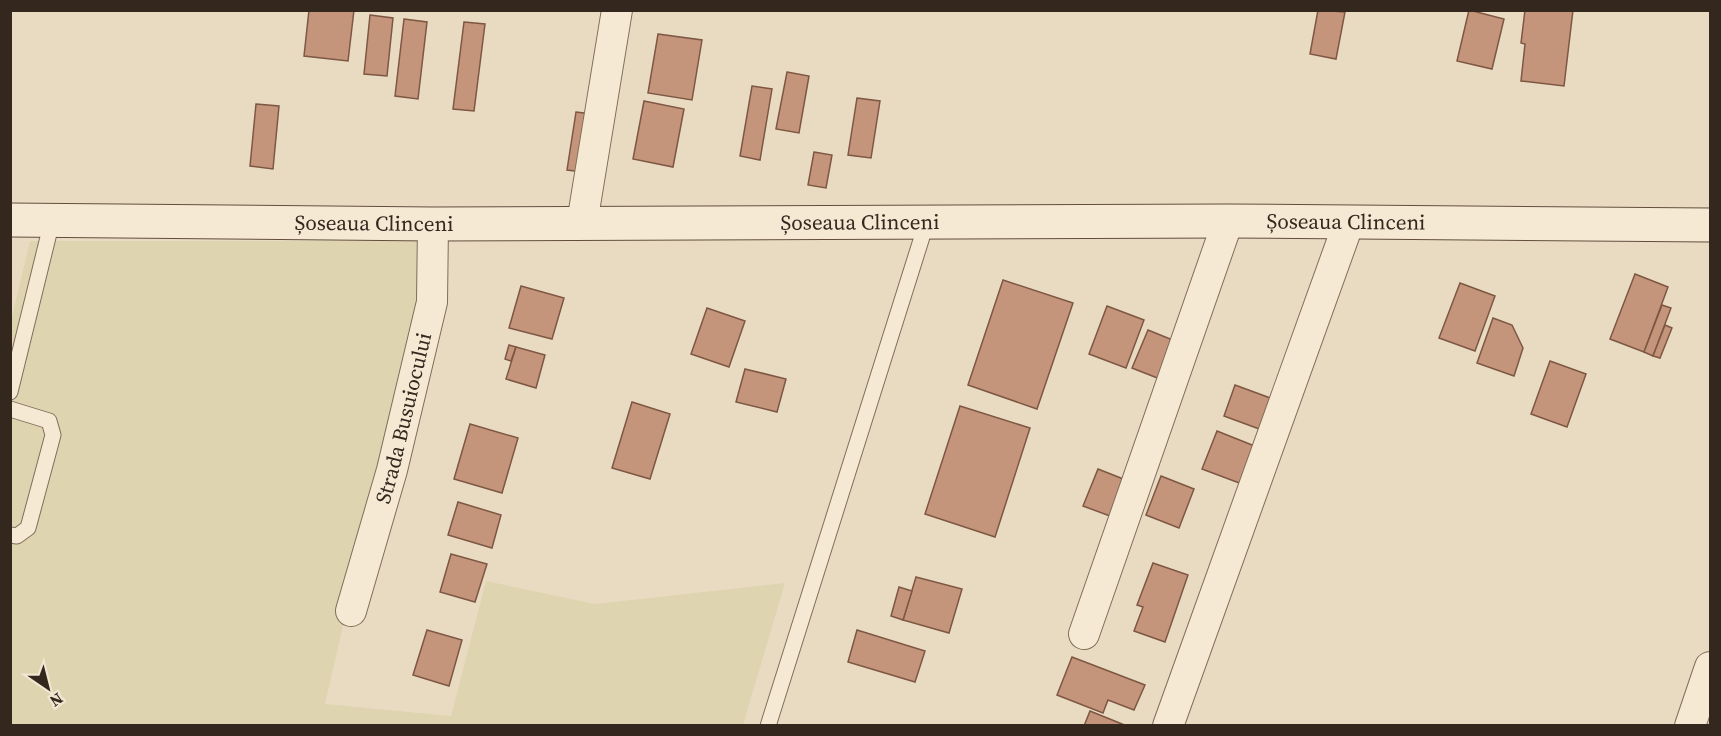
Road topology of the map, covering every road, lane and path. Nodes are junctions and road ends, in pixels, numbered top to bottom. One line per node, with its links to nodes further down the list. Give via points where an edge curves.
1 (617, 10): 7 (street)
2 (10, 220): 3 (main road, Șoseaua Clinceni)
3 (52, 221): 8 (main road, Șoseaua Clinceni); 10 (lane)
4 (927, 221): 5 (main road, Șoseaua Clinceni); 7 (main road, Șoseaua Clinceni); 16 (lane)
5 (1227, 221): 6 (main road, Șoseaua Clinceni); 14 (street)
6 (1349, 222): 9 (main road, Șoseaua Clinceni); 17 (street)
7 (582, 223): 8 (main road, Șoseaua Clinceni)
8 (433, 224): 13 (street, Strada Busuiocului, via 432,302 392,470)
9 (1710, 225)
10 (10, 392)
11 (10, 409): 12 (lane, via 49,421 53,435 28,528 17,536)
12 (10, 535)
13 (351, 611)
14 (1084, 634)
15 (1710, 667): 18 (street)
16 (768, 726)
17 (1168, 726)
18 (1690, 726)

